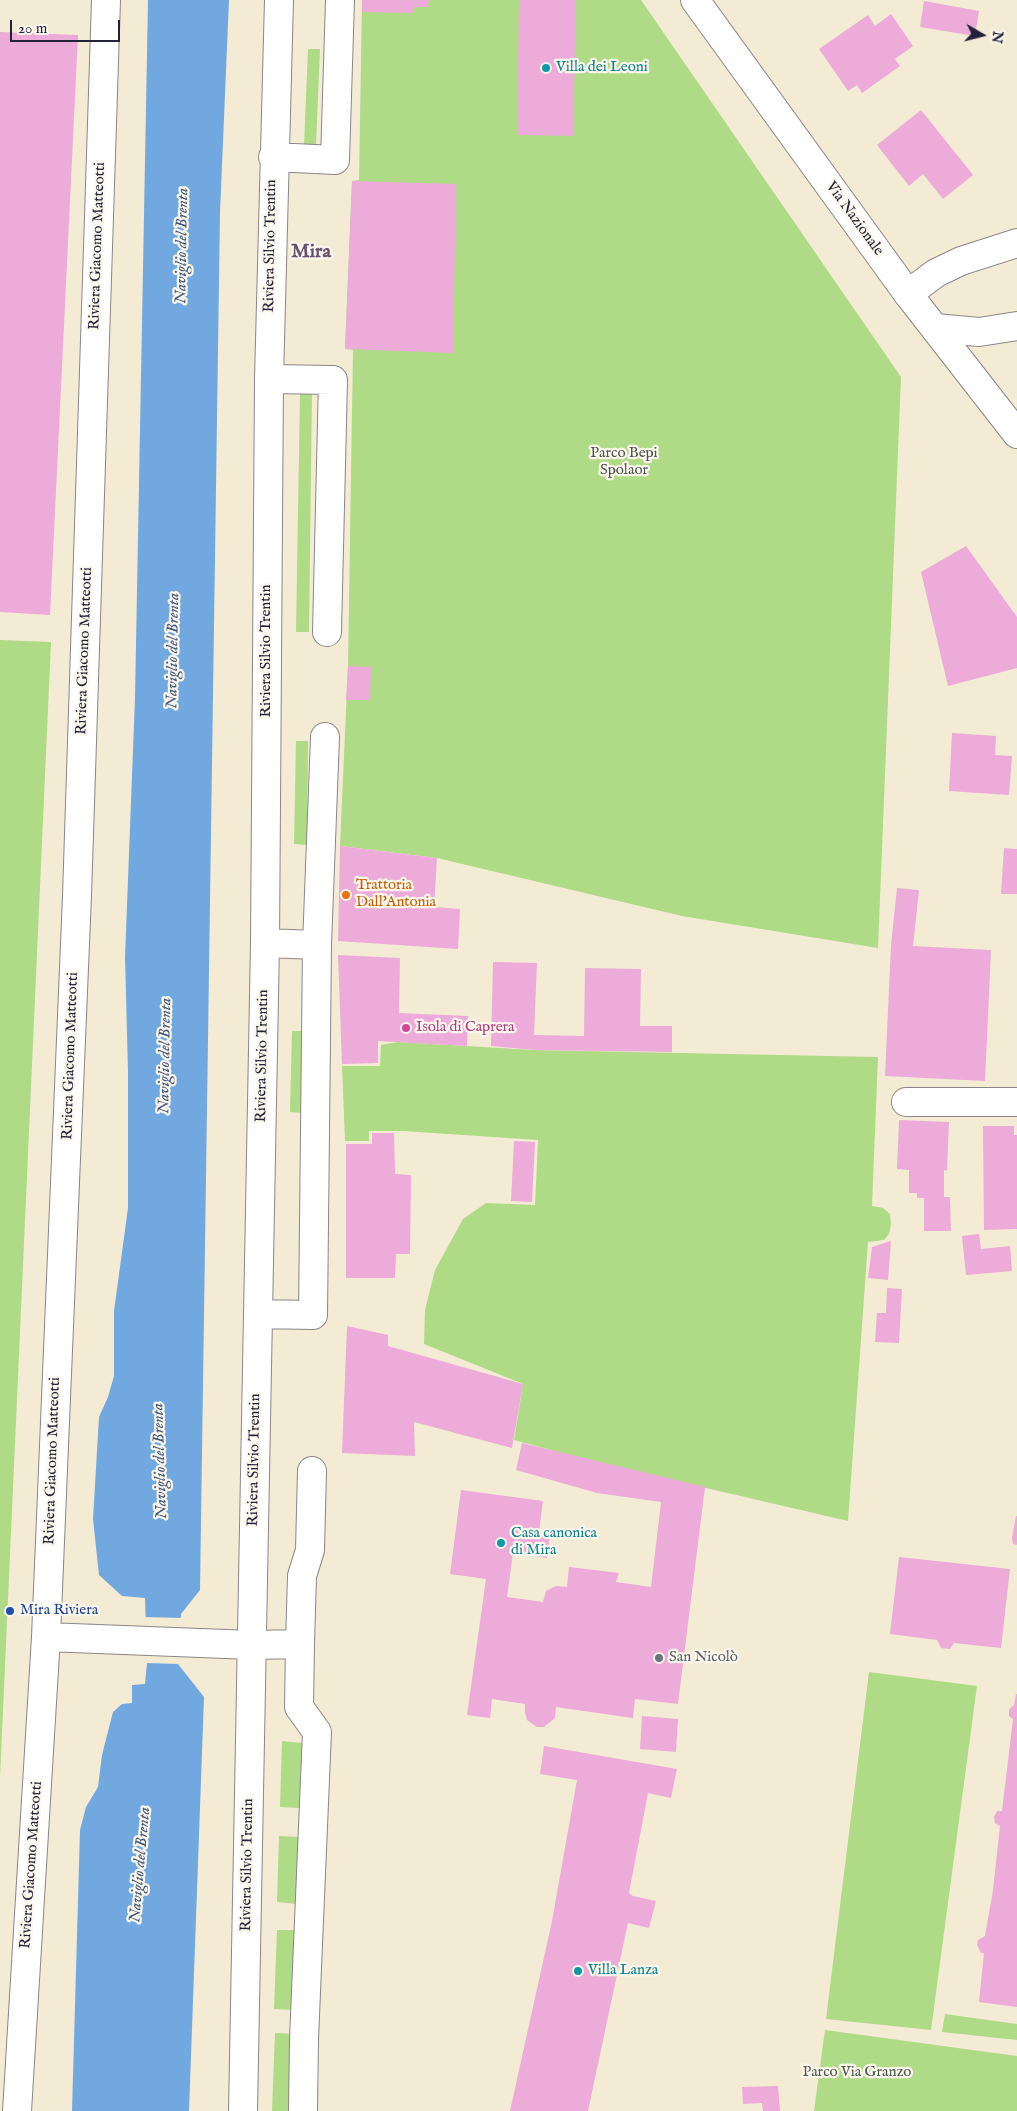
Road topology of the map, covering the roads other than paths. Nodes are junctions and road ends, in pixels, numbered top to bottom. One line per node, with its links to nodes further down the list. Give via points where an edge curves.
1 (106, 0): 20 (street, Riviera Giacomo Matteotti, via 78,886)
2 (279, 0): 5 (street, Riviera Silvio Trentin)
3 (340, 0): 5 (street, via 335,160)
4 (694, 0): 7 (street, Via Nazionale)
5 (273, 157): 10 (street, Riviera Silvio Trentin)
6 (1017, 243): 7 (street, via 961,261)
7 (908, 294): 9 (street, Via Nazionale)
8 (1017, 326): 9 (street, via 979,332)
9 (935, 328): 11 (street, Via Nazionale)
10 (269, 380): 12 (street, via 333,380); 14 (street, Riviera Silvio Trentin)
11 (1017, 434)
12 (327, 632)
13 (324, 737): 15 (street)
14 (265, 943): 15 (street); 18 (street, Riviera Silvio Trentin)
15 (318, 945): 18 (street, via 313,1315)
16 (906, 1102): 17 (street)
17 (1017, 1102)
18 (258, 1314): 22 (street, Riviera Silvio Trentin)
19 (312, 1471): 21 (street, via 310,1550 302,1576)
20 (46, 1637): 22 (street); 23 (street, Riviera Giacomo Matteotti)
21 (300, 1644): 22 (street); 25 (street, via 300,1707 317,1732)
22 (252, 1645): 24 (street, Riviera Silvio Trentin)
23 (17, 2111)
24 (243, 2111)
25 (303, 2111)

